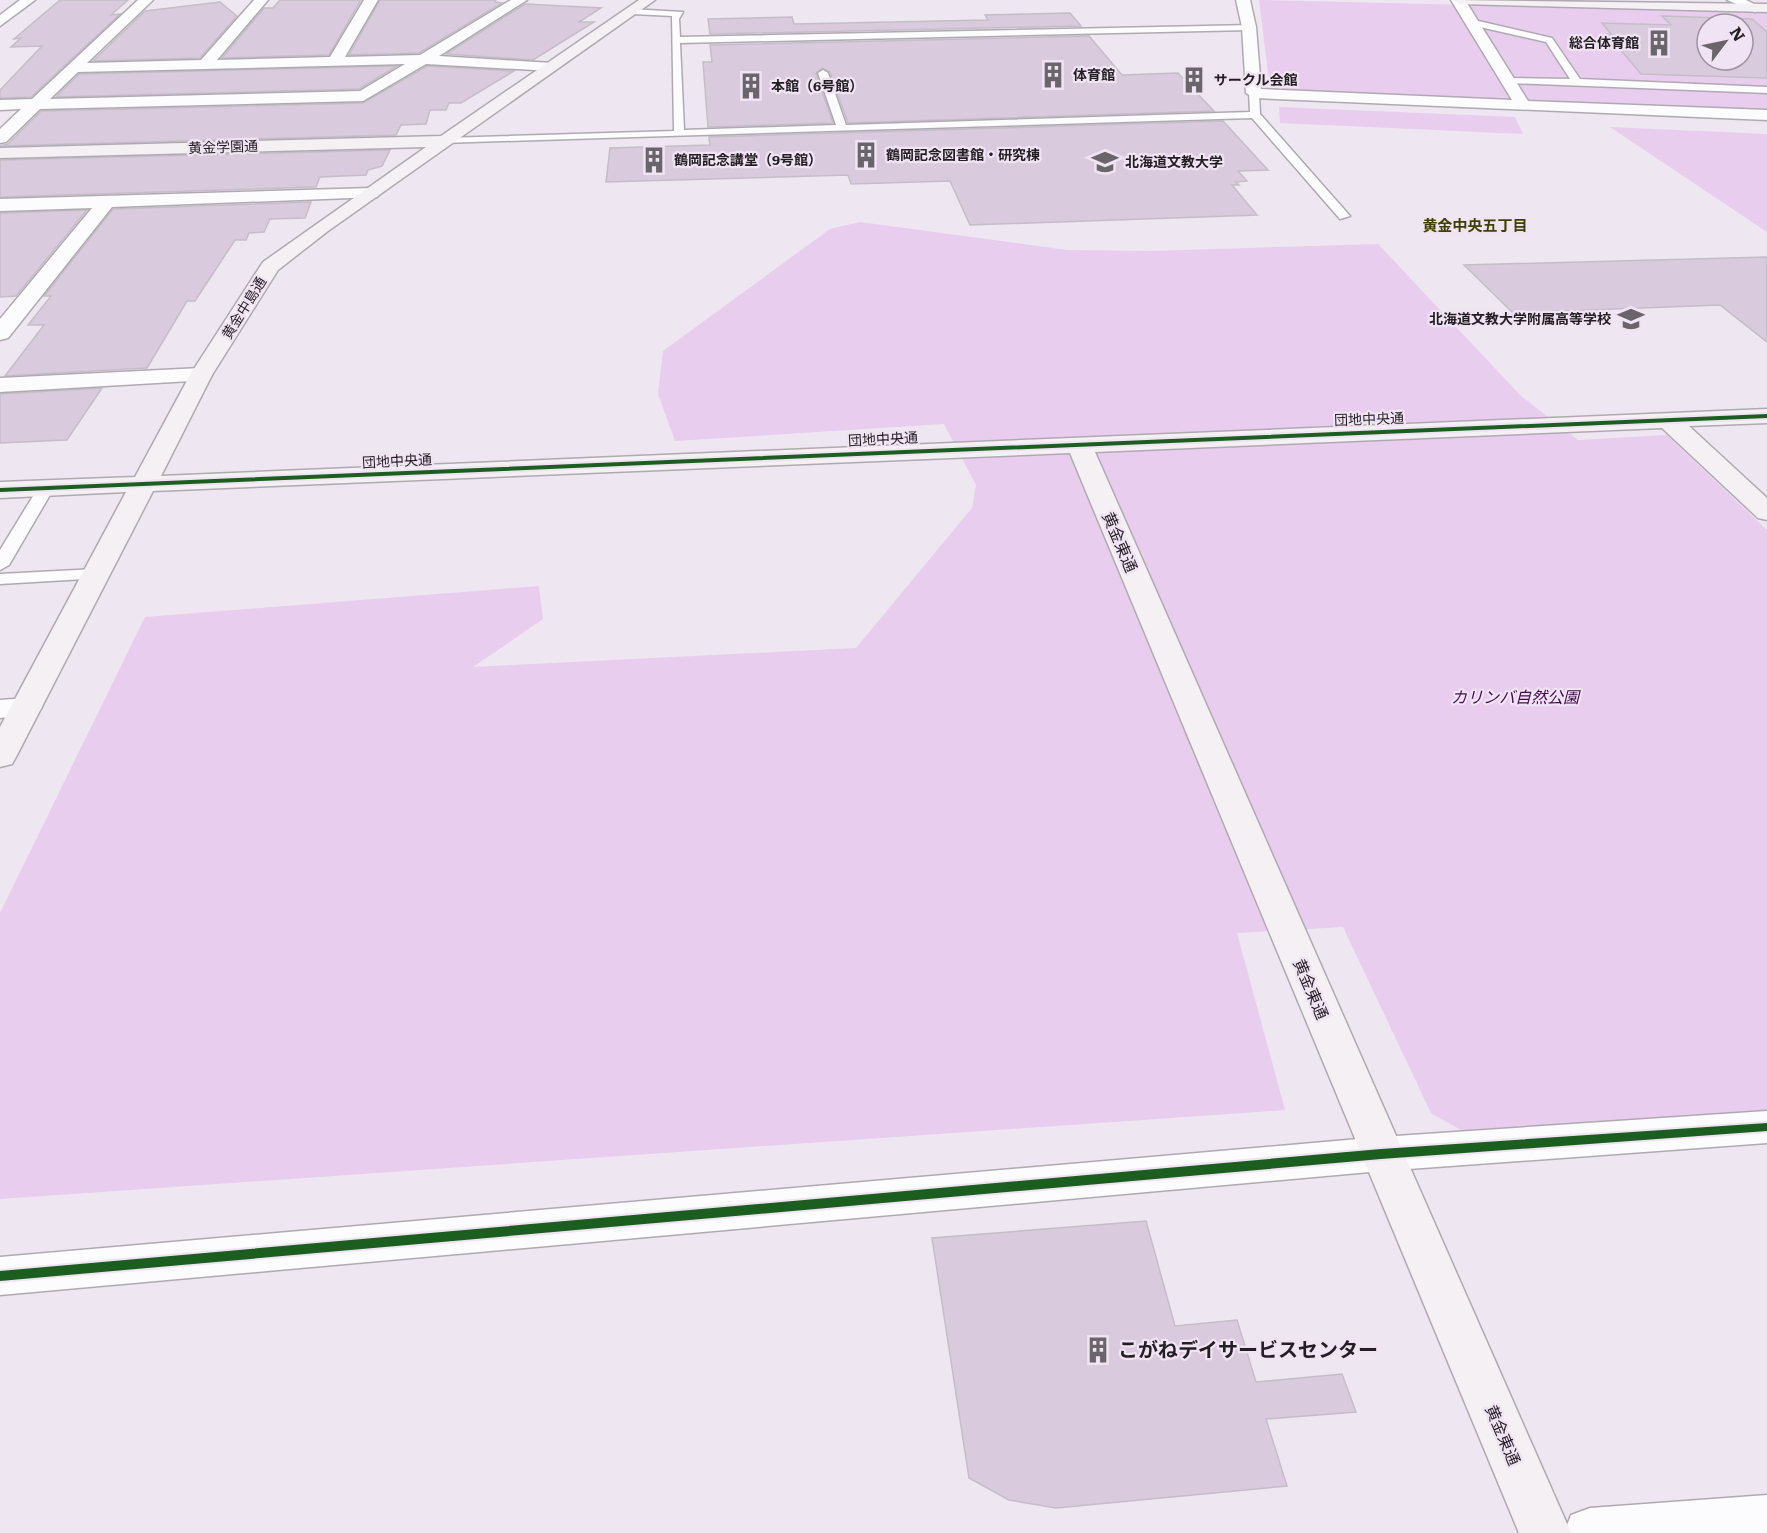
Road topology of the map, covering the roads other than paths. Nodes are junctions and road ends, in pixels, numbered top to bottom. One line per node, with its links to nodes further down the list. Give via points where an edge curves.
1 (28, 0): 11 (street)
2 (146, 0): 19 (street)
3 (261, 0): 17 (street)
4 (371, 0): 16 (street)
5 (520, 0): 15 (street)
6 (1244, 0): 13 (street)
7 (1459, 0): 10 (street); 12 (street)
8 (1734, 0): 10 (street)
9 (641, 5): 14 (lane, via 680,14 675,18); 18 (street, 黄金中島通)
10 (1761, 8)
11 (0, 22)
12 (1474, 23): 21 (street); 22 (lane, via 1549,40)
13 (1249, 27): 14 (lane); 24 (street)
14 (675, 40): 31 (lane)
15 (421, 59): 16 (street); 18 (street); 25 (street, via 363,96)
16 (335, 61): 17 (street)
17 (206, 64): 19 (street)
18 (552, 67): 33 (street, 黄金中島通)
19 (77, 68): 25 (street)
20 (823, 73): 30 (lane)
21 (1508, 80): 22 (lane); 27 (street)
22 (1577, 82): 23 (lane)
23 (1767, 90)
24 (1254, 93): 27 (street); 28 (lane)
25 (34, 104): 26 (street); 32 (street)
26 (0, 105)
27 (1523, 105): 29 (street)
28 (1255, 115): 30 (lane); 38 (lane)
29 (1767, 115)
30 (842, 128): 31 (lane)
31 (679, 132): 33 (lane)
32 (0, 138)
33 (445, 141): 34 (street, 黄金学園通); 35 (street, 黄金中島通)
34 (0, 153)
35 (370, 193): 36 (street); 40 (street, 黄金中島通, via 270,266)
36 (106, 201): 37 (street); 39 (street)
37 (0, 205)
38 (1344, 216)
39 (0, 333)
40 (201, 375): 41 (street); 45 (street, 黄金中島通)
41 (0, 385)
42 (1767, 416): 43 (street, 団地中央通)
43 (1668, 420): 44 (street, 団地中央通); 48 (street)
44 (1079, 444): 45 (street, 団地中央通); 55 (street, 黄金東通)
45 (142, 485): 46 (street, 団地中央通); 50 (street, 黄金中島通)
46 (46, 488): 47 (street, 団地中央通); 49 (lane)
47 (0, 490)
48 (1767, 512)
49 (0, 565)
50 (96, 574): 51 (lane); 52 (street, 黄金中島通)
51 (0, 579)
52 (13, 708): 53 (street, 黄金中島通)
53 (0, 757)
54 (1767, 1127): 55 (street)
55 (1381, 1154): 56 (street); 58 (street, 黄金東通)
56 (0, 1276)
57 (1767, 1520): 59 (street)
58 (1545, 1533)
59 (1590, 1533)

